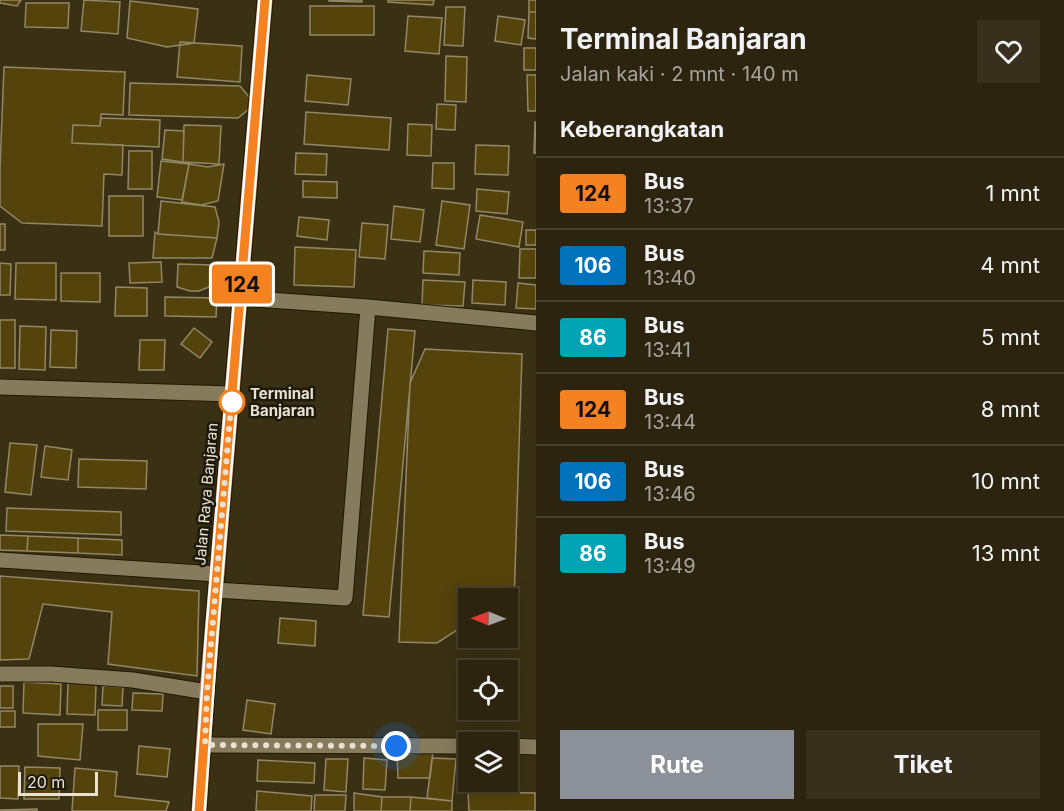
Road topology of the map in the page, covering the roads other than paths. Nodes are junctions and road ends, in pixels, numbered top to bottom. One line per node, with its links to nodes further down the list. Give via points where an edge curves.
1 (265, 0): 2 (main road, Jalan Raya Banjaran)
2 (241, 298): 3 (street); 6 (main road, Jalan Raya Banjaran)
3 (368, 307): 4 (street); 9 (street, via 345,598)
4 (536, 323)
5 (0, 387): 6 (street)
6 (232, 394): 8 (main road, Jalan Raya Banjaran)
7 (0, 560): 8 (street)
8 (217, 574): 9 (main road, Jalan Raya Banjaran)
9 (216, 590): 11 (main road, Jalan Raya Banjaran)
10 (0, 674): 11 (street, via 133,680)
11 (207, 692): 12 (main road, Jalan Raya Banjaran)
12 (205, 745): 13 (street); 16 (main road, Jalan Raya Banjaran)
13 (458, 746)
14 (518, 746): 15 (street)
15 (536, 747)
16 (199, 811)

